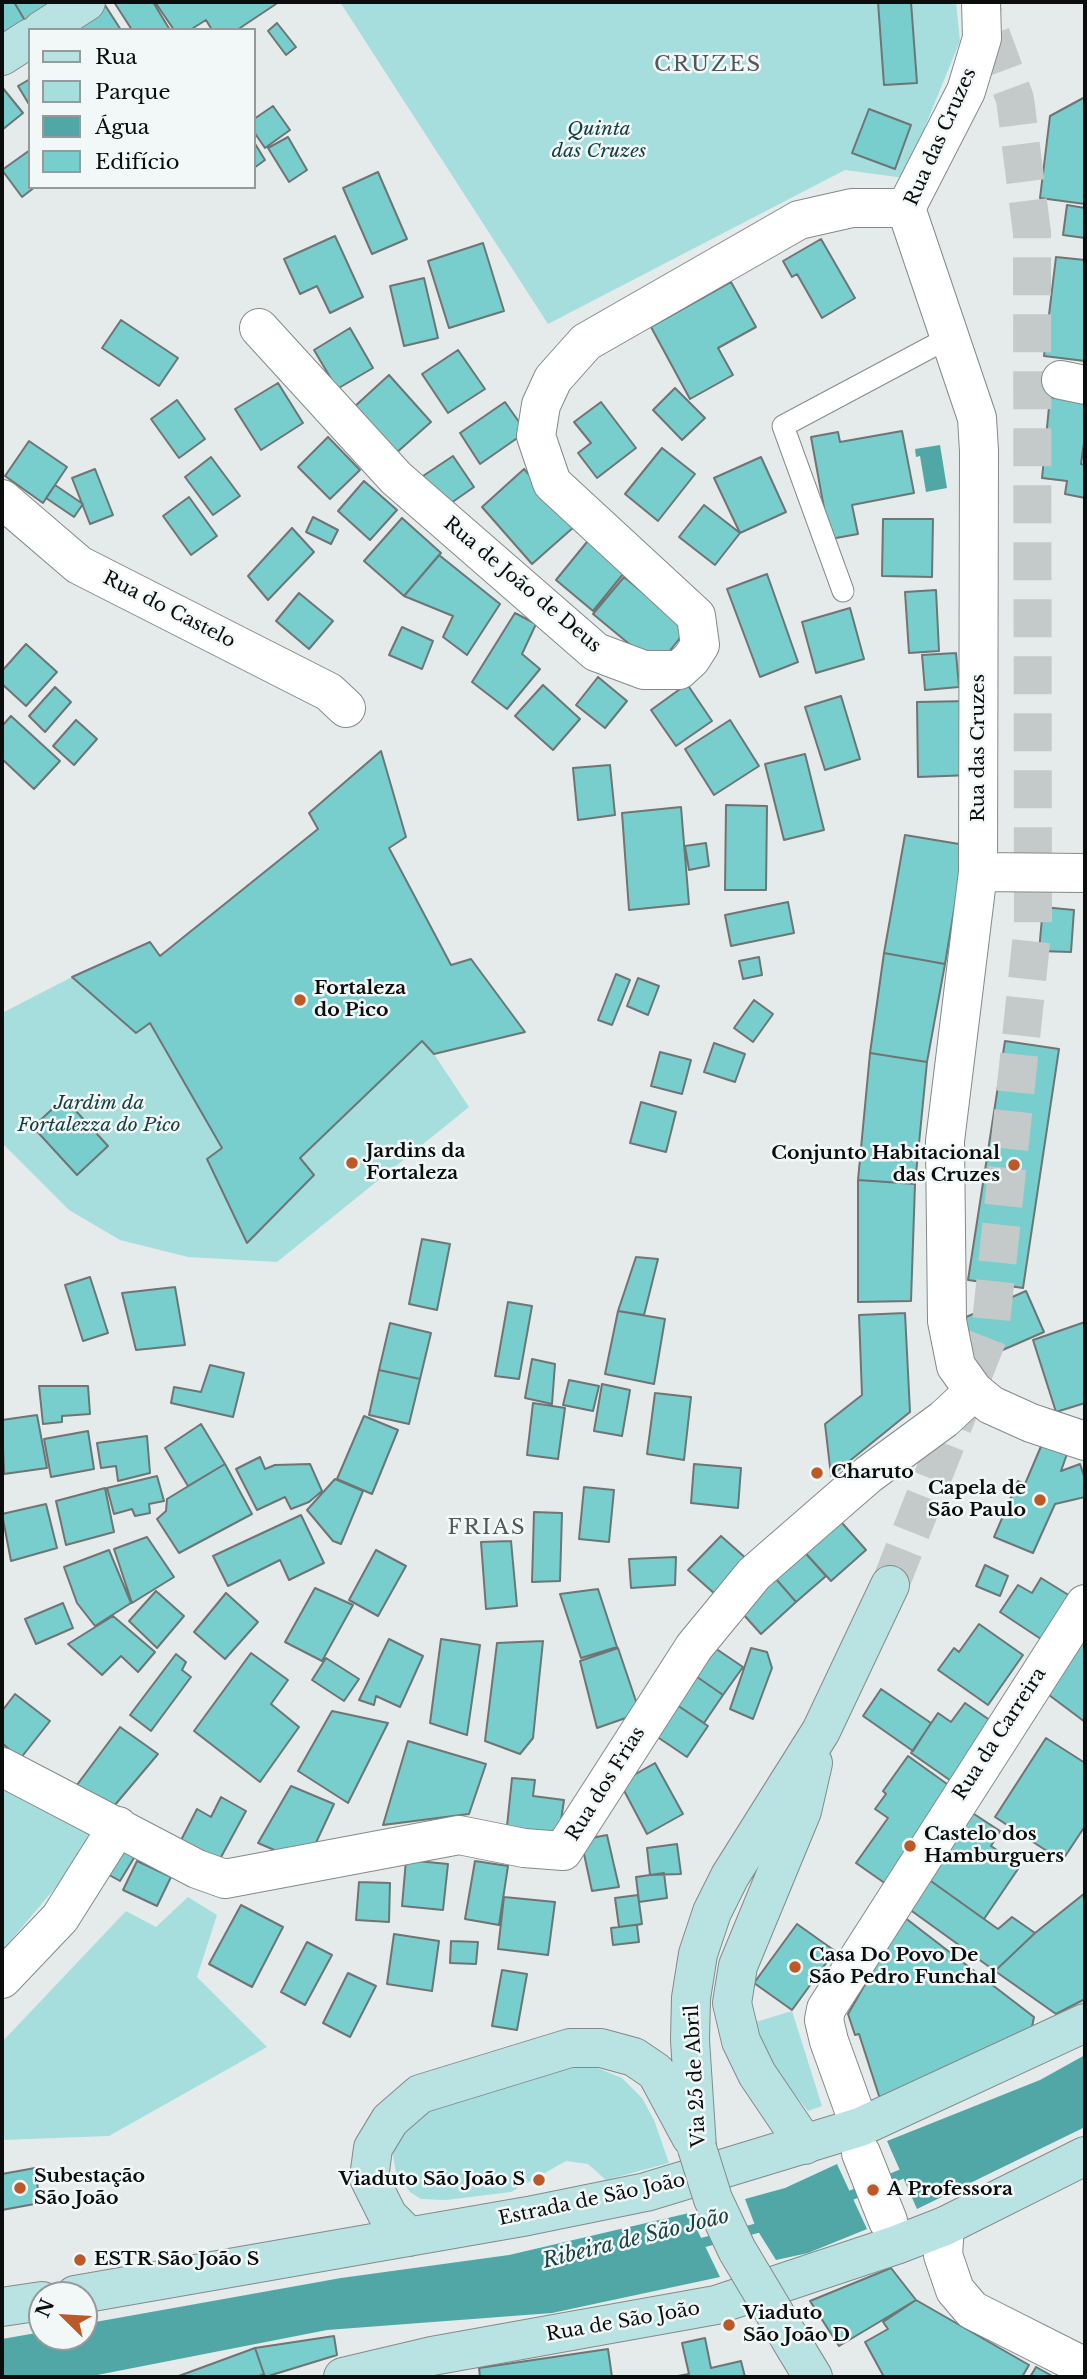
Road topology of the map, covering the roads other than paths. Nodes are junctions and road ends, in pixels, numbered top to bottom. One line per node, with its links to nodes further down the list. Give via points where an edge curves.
1 (86, 2): 3 (main road)
2 (981, 2): 6 (street, Rua das Cruzes, via 982,38 966,91)
3 (45, 28)
4 (28, 39): 5 (main road)
5 (2, 56)
6 (906, 208): 7 (street, Rua de João de Deus, via 852,208 799,220 586,342 552,379 541,405 536,436 552,483 696,616 700,645 679,670 644,670 596,652 396,478); 8 (street, Rua das Cruzes)
7 (259, 328)
8 (948, 338): 10 (lane, via 783,426); 12 (street, Rua das Cruzes, via 976,418 979,452)
9 (2, 499): 11 (street, Rua do Castelo, via 79,565 330,692)
10 (843, 591)
11 (346, 708)
12 (978, 872): 13 (street); 14 (street, Rua das Cruzes, via 945,1141 949,1344 956,1366)
13 (1085, 873)
14 (974, 1391): 15 (street, Rua das Cruzes, via 991,1405); 20 (street, Rua dos Frias, via 754,1574 694,1647 563,1851 459,1835 225,1879)
15 (1085, 1441)
16 (890, 1585): 18 (main road, Via 25 de Abril)
17 (1085, 1604): 23 (street, Rua da Carreira, via 827,2009 824,2020 829,2041)
18 (821, 1731): 24 (main road, via 802,1811 738,1966 732,2003 741,2041 757,2074); 25 (main road, Via 25 de Abril, via 730,1876 698,1954 690,2040)
19 (2, 1768): 20 (street, Rua dos Frias)
20 (118, 1826): 21 (street, via 60,1918)
21 (2, 1979)
22 (1085, 2023): 23 (main road, Estrada de São João)
23 (860, 2140): 24 (main road, Estrada de São João); 28 (street, Rua da Carreira)
24 (805, 2145): 29 (main road, Estrada de São João, via 646,2192)
25 (697, 2148): 29 (main road, via 656,2072 634,2057 601,2048 570,2048 420,2094 390,2120 373,2148 369,2178 388,2216); 36 (main road, Via 25 de Abril, bridge, via 713,2199 737,2250)
26 (1085, 2156): 27 (main road, Rua de São João)
27 (945, 2226): 28 (main road, Rua de São João); 34 (street, via 943,2255 955,2290 972,2309)
28 (892, 2233): 33 (main road, Rua de São João, via 716,2305)
29 (409, 2237): 30 (main road, Estrada de São João)
30 (98, 2291)
31 (28, 2303): 32 (main road)
32 (2, 2307)
33 (425, 2367): 35 (main road, Rua de São João)
34 (1074, 2369)
35 (362, 2375)
36 (812, 2376)

